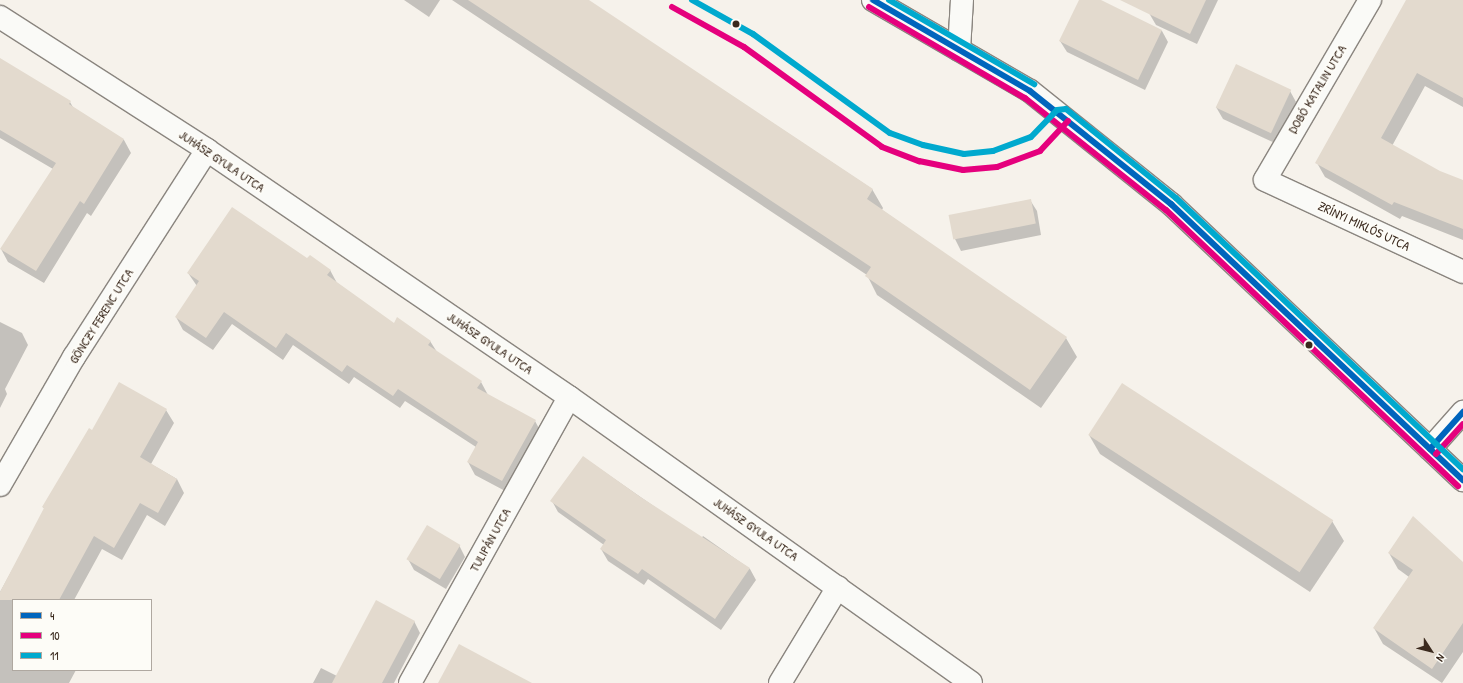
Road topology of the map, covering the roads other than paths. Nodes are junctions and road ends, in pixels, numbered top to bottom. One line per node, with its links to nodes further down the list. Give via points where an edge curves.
1 (873, 0): 5 (street)
2 (962, 0): 5 (street)
3 (1370, 0): 7 (street, DOBÓ KATALIN UTCA)
4 (0, 17): 6 (street, JUHÁSZ GYULA UTCA)
5 (959, 50): 11 (street, via 1030,90 1171,204)
6 (207, 150): 9 (street, JUHÁSZ GYULA UTCA); 13 (street, GÖNCZY FERENC UTCA, via 74,357)
7 (1266, 180): 8 (street, ZRÍNYI MIKLÓS UTCA)
8 (1463, 272)
9 (569, 397): 14 (street, JUHÁSZ GYULA UTCA); 15 (street, TULIPÁN UTCA)
10 (1463, 412): 11 (street)
11 (1430, 449): 12 (street)
12 (1463, 480)
13 (0, 485)
14 (838, 587): 16 (street); 17 (street, JUHÁSZ GYULA UTCA)
15 (410, 683)
16 (780, 683)
17 (971, 683)

